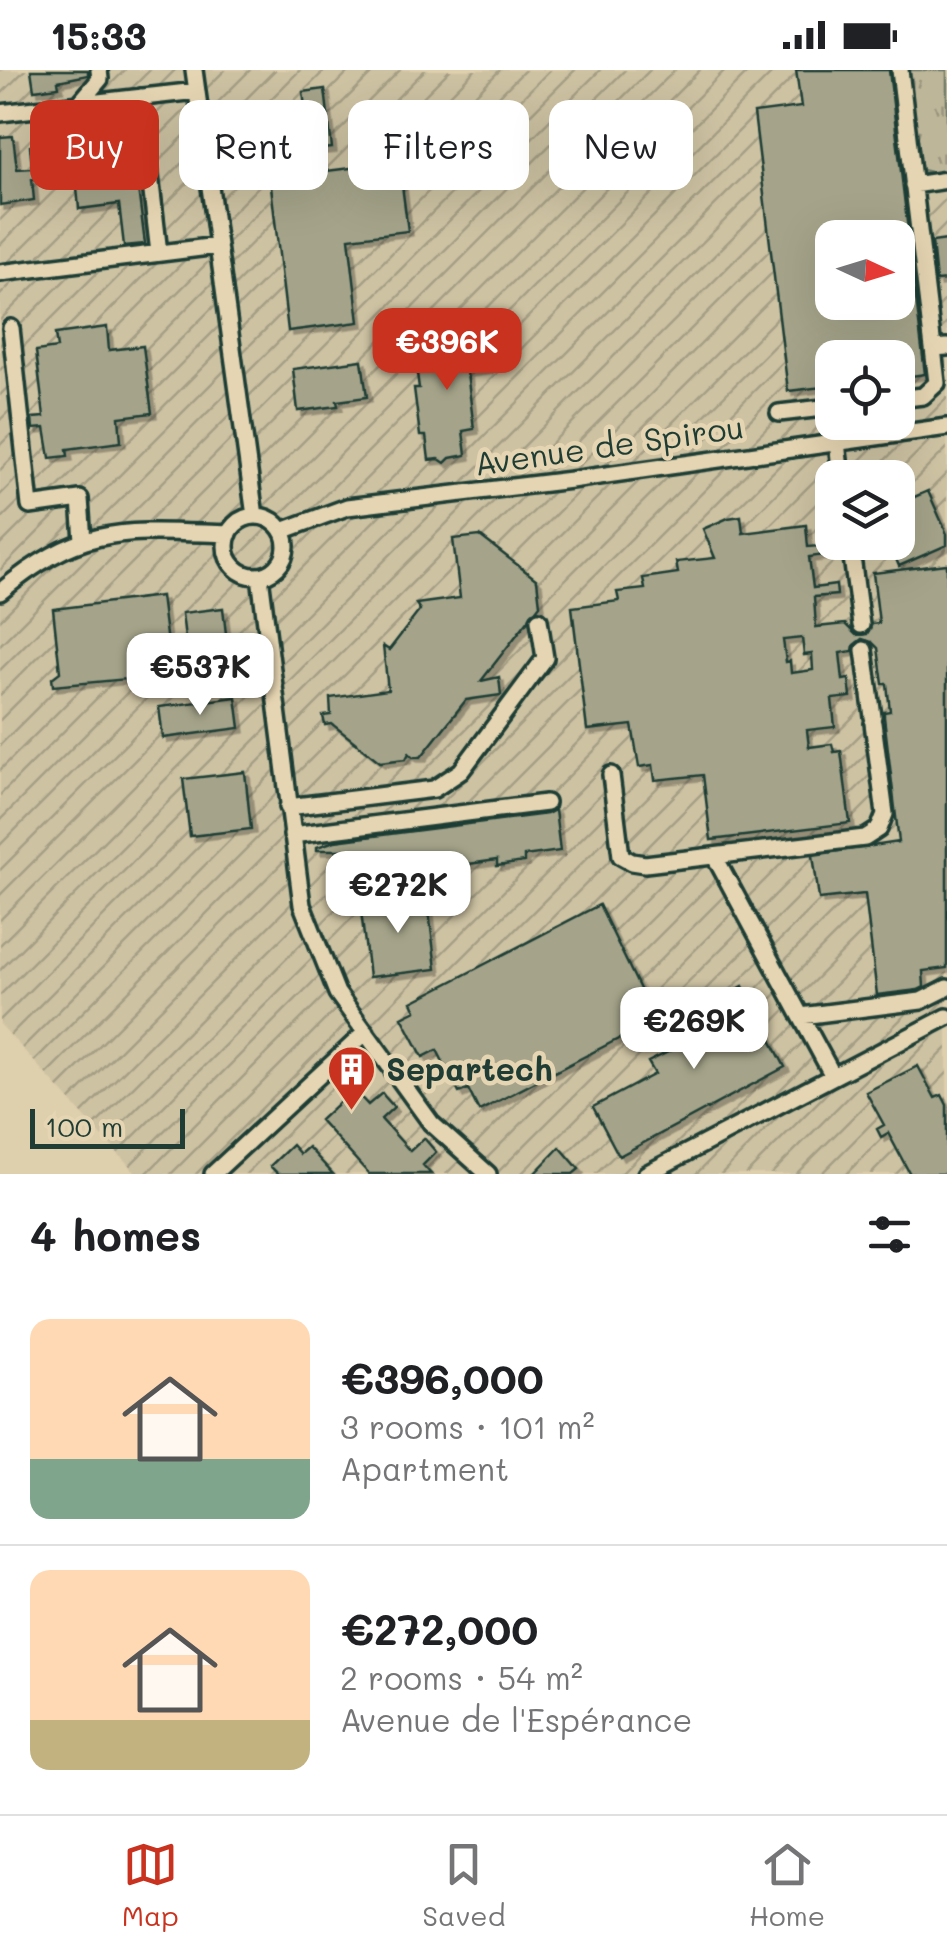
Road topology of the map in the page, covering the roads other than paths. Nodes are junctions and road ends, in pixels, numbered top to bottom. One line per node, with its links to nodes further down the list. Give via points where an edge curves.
1 (99, 70): 6 (street, via 100,79)
2 (194, 70): 4 (street)
3 (900, 70): 11 (street)
4 (197, 91): 5 (street); 12 (street)
5 (141, 98): 7 (street); 13 (street)
6 (82, 100)
7 (120, 100)
8 (30, 110): 9 (street)
9 (0, 113)
10 (947, 180): 11 (street)
11 (913, 185): 16 (street)
12 (217, 246): 13 (street); 23 (street)
13 (159, 254): 14 (street)
14 (0, 273)
15 (12, 328): 27 (street, via 30,506 80,499)
16 (940, 347): 17 (street, via 937,383)
17 (915, 397)
18 (815, 408): 19 (street)
19 (780, 413)
20 (947, 427): 21 (street, Avenue de Spirou)
21 (837, 442): 22 (street); 24 (street, Avenue de Spirou, via 347,507)
22 (840, 460)
23 (254, 516): 24 (street); 26 (street)
24 (282, 531): 30 (street, via 283,559)
25 (172, 532): 26 (street); 27 (street, via 142,530); 28 (street)
26 (228, 534): 28 (street)
27 (84, 541): 31 (street)
28 (226, 552): 30 (street, via 242,572)
29 (852, 560): 33 (street)
30 (260, 576): 37 (street)
31 (0, 592)
32 (539, 620): 37 (street, via 545,658 461,771 434,789)
33 (861, 625)
34 (864, 650): 39 (street, via 885,814 879,829 865,838)
35 (611, 775): 39 (street, via 621,856 645,864)
36 (546, 802): 38 (street)
37 (288, 807): 38 (street)
38 (292, 835): 43 (street, via 302,905 337,993)
39 (715, 857): 41 (street)
40 (947, 988): 41 (street, via 921,1001)
41 (800, 1016): 44 (street)
42 (947, 1017): 44 (street)
43 (366, 1032): 45 (street); 46 (street, via 432,1123)
44 (833, 1076): 47 (street)
45 (213, 1174)
46 (488, 1174)
47 (646, 1174)

